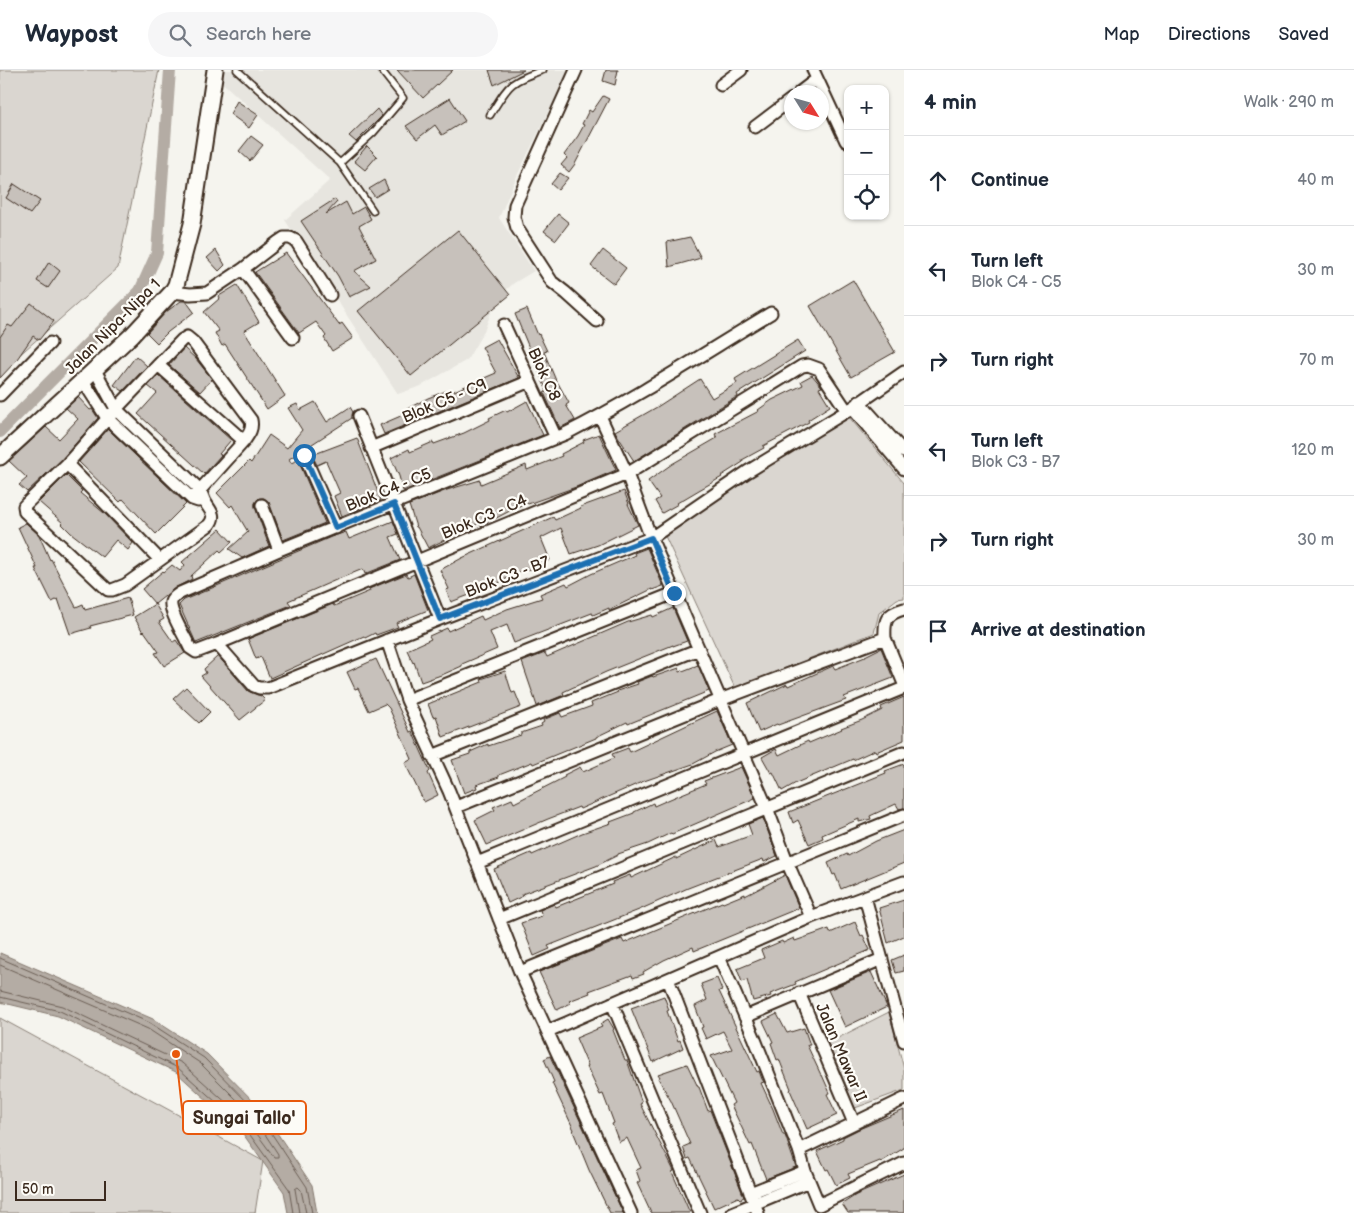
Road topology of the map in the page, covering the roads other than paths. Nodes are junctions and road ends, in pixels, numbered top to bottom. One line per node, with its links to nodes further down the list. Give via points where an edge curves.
1 (215, 70): 17 (street, Jalan Nipa-Nipa 1, via 192,224)
2 (237, 70): 14 (lane)
3 (381, 70): 14 (lane, via 403,98)
4 (543, 70): 11 (lane, via 512,83)
5 (741, 70): 8 (street)
6 (573, 72): 20 (street, via 515,205 514,217 517,228 552,282)
7 (815, 74): 9 (street); 13 (street)
8 (722, 85)
9 (806, 85)
10 (784, 105): 12 (street)
11 (490, 114)
12 (755, 127)
13 (844, 137)
14 (340, 163): 15 (lane)
15 (373, 212)
16 (243, 269): 17 (street, via 207,293); 18 (street, via 284,238 290,238 296,241); 22 (street)
17 (172, 292): 26 (street, Jalan Nipa-Nipa 1)
18 (330, 295)
19 (771, 313): 32 (street, Blok C4 - C5)
20 (597, 321)
21 (504, 324): 27 (street, Blok C8)
22 (293, 338)
23 (50, 344): 28 (street)
24 (158, 365): 30 (street); 35 (street); 35 (street, via 182,340 190,339 251,420 250,432)
25 (904, 372): 29 (street, Blok C3 - B7)
26 (89, 376): 30 (street); 33 (street); 39 (street, Jalan Nipa-Nipa 1)
27 (530, 381): 34 (street, Blok C8); 36 (street, Blok C5 - C9)
28 (0, 395)
29 (853, 407): 37 (street); 41 (street); 42 (street, Blok C3 - C4, via 819,369 802,366); 49 (street, Blok C3 - B7, via 747,472)
30 (116, 409): 33 (street); 43 (street)
31 (359, 416): 36 (street)
32 (600, 416): 34 (street, Blok C4 - C5); 42 (street)
33 (107, 418): 40 (street); 44 (street)
34 (556, 438): 46 (street, Blok C4 - C5)
35 (244, 441): 43 (street)
36 (371, 448): 46 (street)
37 (904, 452)
38 (304, 455): 48 (street)
39 (0, 457)
40 (67, 464): 51 (street); 51 (street, via 24,506 25,512 108,590 125,585)
41 (904, 469)
42 (627, 474): 49 (street); 52 (street, Blok C3 - C4)
43 (200, 490): 44 (street); 45 (street)
44 (192, 499): 45 (street)
45 (206, 504): 51 (street, via 213,514 212,522)
46 (394, 504): 48 (street, Blok C4 - C5); 52 (street)
47 (262, 505): 50 (street)
48 (336, 528): 50 (street, Blok C4 - C5)
49 (651, 538): 53 (street); 56 (street, Blok C3 - B7)
50 (279, 550): 55 (street, Blok C4 - C5, via 180,593 171,602)
51 (160, 559)
52 (417, 562): 56 (street); 59 (street, Blok C3 - C4)
53 (674, 593): 60 (street); 63 (street)
54 (904, 608): 57 (street, via 888,617)
55 (172, 611): 59 (street, Blok C3 - C4, via 190,648 196,652)
56 (440, 619): 58 (street, Blok C3 - B7)
57 (885, 638): 61 (street); 64 (street)
58 (387, 640): 59 (street, Blok C3 - B7, via 268,688 254,686); 63 (street)
59 (217, 644)
60 (699, 649): 64 (street); 67 (street)
61 (904, 684)
62 (904, 688): 66 (street)
63 (407, 700): 67 (street)
64 (720, 700): 66 (street); 68 (street)
65 (904, 752): 69 (street)
66 (744, 755): 69 (street); 71 (street)
67 (432, 756): 68 (street)
68 (456, 807): 71 (street)
69 (767, 808): 72 (street); 76 (street)
70 (904, 815): 72 (street)
71 (477, 863): 76 (street)
72 (788, 864): 75 (street); 79 (street)
73 (904, 882): 74 (street)
74 (865, 897): 75 (street); 78 (street)
75 (812, 917): 77 (street)
76 (499, 919): 79 (street)
77 (719, 957): 80 (street); 83 (street)
78 (882, 959): 81 (street); 85 (street)
79 (520, 972): 84 (street)
80 (668, 979): 82 (street); 91 (street)
81 (799, 993): 83 (street); 87 (street, Jalan Mawar II)
82 (612, 1003): 84 (street); 94 (street)
83 (745, 1017): 88 (street)
84 (548, 1032): 93 (street)
85 (904, 1041)
86 (904, 1099): 87 (street)
87 (854, 1123): 88 (street)
88 (799, 1150): 90 (street)
89 (904, 1163): 92 (street)
90 (807, 1176): 91 (street); 92 (street)
91 (754, 1203): 95 (street)
92 (820, 1209)
93 (631, 1213)
94 (700, 1213)
95 (732, 1213)

